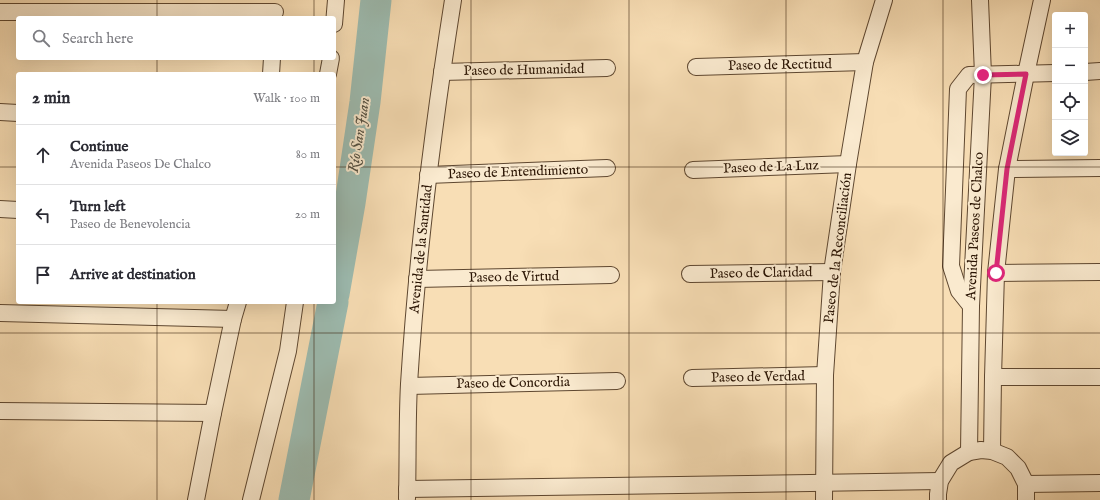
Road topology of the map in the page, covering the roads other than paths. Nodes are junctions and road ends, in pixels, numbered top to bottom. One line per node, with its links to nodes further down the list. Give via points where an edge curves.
1 (336, 0): 8 (street)
2 (453, 0): 17 (street, Avenida de la Santidad)
3 (884, 0): 11 (street, Paseo de la Reconciliación)
4 (980, 0): 21 (street, Avenida Paseos de Chalco)
5 (1042, 0): 20 (street, Avenida Paseos de Chalco)
6 (276, 10): 7 (street)
7 (0, 12)
8 (335, 16)
9 (272, 60): 15 (street)
10 (331, 60): 16 (street)
11 (865, 62): 12 (street, Paseo de Rectitud); 24 (street, Paseo de la Reconciliación)
12 (696, 67)
13 (607, 68): 17 (street, Paseo de Humanidad)
14 (1100, 71): 18 (street)
15 (271, 72)
16 (328, 72)
17 (442, 72): 29 (street, Avenida de la Santidad)
18 (1088, 72)
19 (1052, 73): 20 (street)
20 (1026, 74): 21 (street); 27 (street, Avenida Paseos de Chalco)
21 (983, 75): 40 (street, Avenida Paseos de Chalco); 40 (street, via 970,75 958,89 952,266 959,291)
22 (0, 112): 23 (street)
23 (16, 113)
24 (848, 164): 28 (street, Paseo de La Luz); 32 (street, Paseo de la Reconciliación)
25 (607, 168): 29 (street, Paseo de Entendimiento)
26 (1100, 168): 27 (street)
27 (1007, 169): 34 (street, Avenida Paseos de Chalco)
28 (693, 170)
29 (428, 175): 37 (street, Avenida de la Santidad)
30 (0, 209): 31 (street)
31 (16, 210)
32 (832, 272): 35 (street, Paseo de Claridad); 43 (street, Paseo de la Reconciliación)
33 (1100, 272): 34 (street)
34 (996, 273): 44 (street, Avenida Paseos de Chalco)
35 (690, 274)
36 (611, 275): 37 (street, Paseo de Virtud)
37 (417, 279): 48 (street, Avenida de la Santidad)
38 (237, 304): 42 (street)
39 (295, 304): 59 (street, via 288,351)
40 (971, 306): 52 (street, Avenida Paseos de Chalco)
41 (0, 312): 42 (street)
42 (233, 319): 50 (street)
43 (824, 375): 46 (street, Paseo de Verdad); 54 (street, Paseo de la Reconciliación)
44 (993, 377): 45 (street); 51 (street, Avenida Paseos de Chalco)
45 (1100, 377)
46 (692, 378)
47 (617, 381): 48 (street, Paseo de Concordia)
48 (409, 386): 57 (street, Avenida de la Santidad)
49 (0, 411): 50 (street)
50 (213, 413): 58 (street)
51 (992, 451): 52 (street); 56 (street, via 1007,457 1018,468)
52 (969, 452): 53 (street, via 951,463)
53 (940, 481): 54 (street); 61 (street)
54 (824, 483): 57 (street); 60 (street, Paseo de la Reconciliación)
55 (1100, 483): 56 (street)
56 (1026, 484): 62 (street)
57 (407, 494)
58 (196, 500)
59 (251, 500)
60 (824, 500)
61 (938, 500)
62 (1026, 500)

